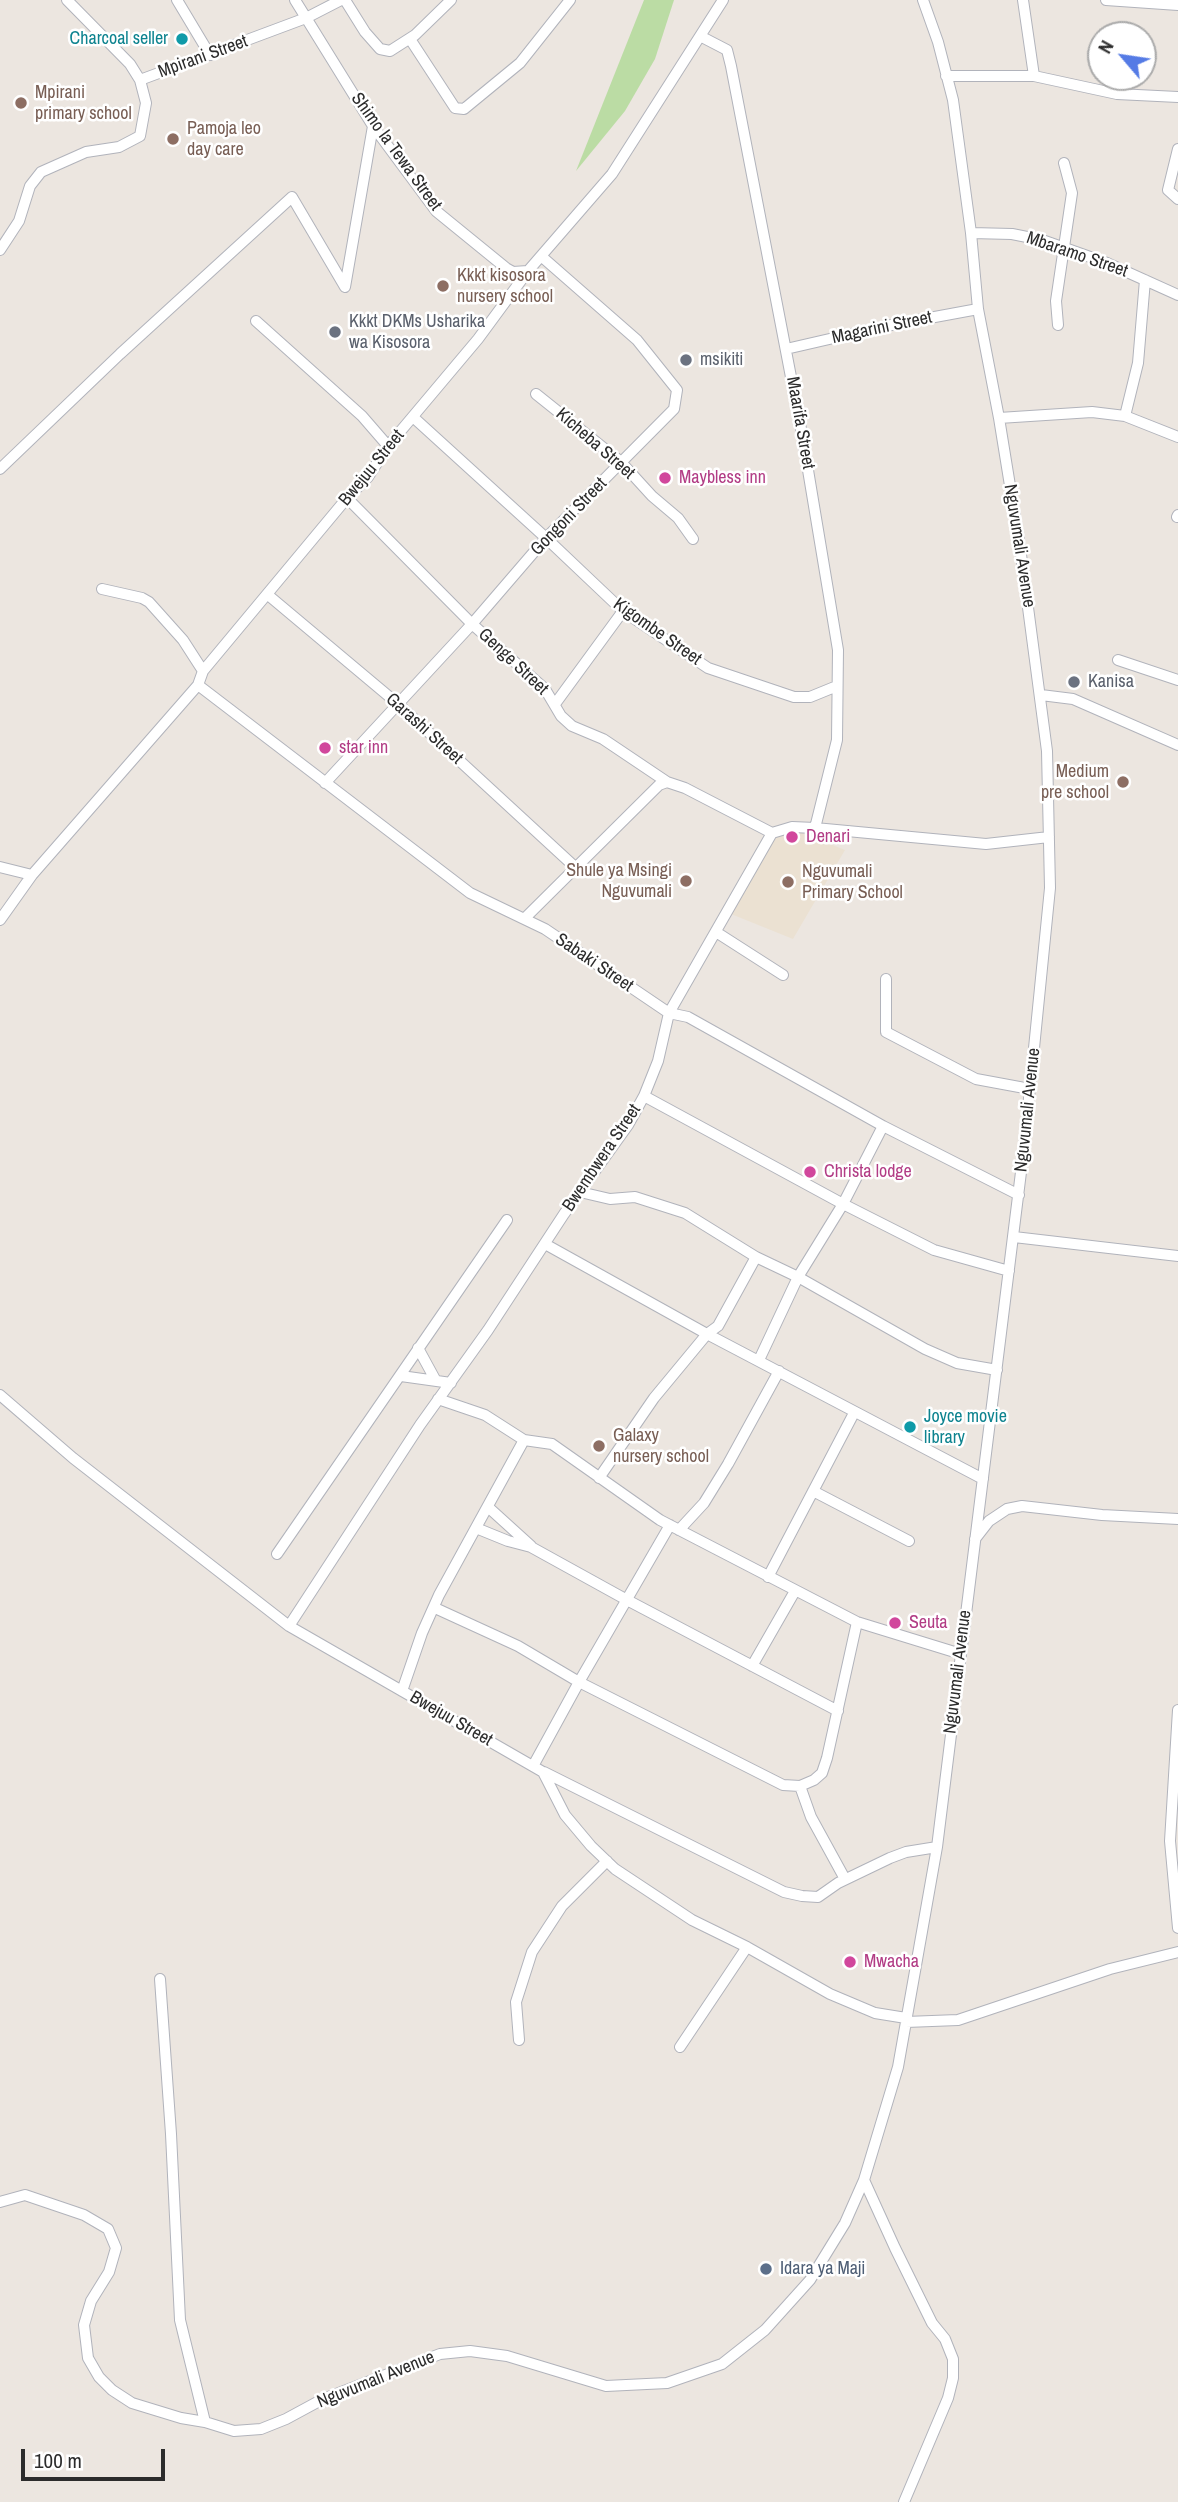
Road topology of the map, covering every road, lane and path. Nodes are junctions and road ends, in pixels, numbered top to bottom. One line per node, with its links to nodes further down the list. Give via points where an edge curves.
1 (67, 0): 18 (street)
2 (177, 0): 15 (street)
3 (295, 0): 12 (street, Shimo la Tewa Street)
4 (343, 0): 12 (street, Mpirani Street); 14 (street, via 380,49 390,51)
5 (450, 0): 14 (street)
6 (570, 0): 14 (street, via 520,64 464,109 455,108)
7 (723, 0): 13 (street, Bwejuu Street)
8 (923, 0): 16 (street, Nguvumali Avenue)
9 (1023, 0): 17 (street)
10 (1106, 0): 11 (street)
11 (1178, 5)
12 (306, 18): 15 (street, Mpirani Street); 20 (street, Shimo la Tewa Street)
13 (700, 36): 28 (street, Bwejuu Street, via 612,174); 35 (street, Maarifa Street, via 727,50)
14 (410, 39)
15 (210, 55): 18 (street, Mpirani Street)
16 (946, 76): 17 (street); 25 (street, Nguvumali Avenue)
17 (1034, 76): 19 (street, via 1117,94)
18 (140, 80): 27 (street, Mpirani Street, via 146,103 140,136 41,172)
19 (1178, 97)
20 (373, 126): 29 (street, Shimo la Tewa Street, via 436,211 506,268); 43 (street, via 345,287 292,197)
21 (1178, 149): 23 (street)
22 (1064, 163): 26 (street, via 1072,194)
23 (1175, 172): 24 (street, via 1168,190)
24 (1178, 199)
25 (971, 233): 26 (street, Mbaramo Street, via 1012,234); 32 (street, Nguvumali Avenue)
26 (1063, 248): 30 (street, Mbaramo Street); 34 (street, via 1056,301)
27 (0, 250)
28 (541, 256): 29 (street, Bwejuu Street); 42 (street, Gongoni Street, via 637,340 677,390 674,409)
29 (528, 271): 38 (street, Bwejuu Street)
30 (1145, 280): 31 (street, Mbaramo Street); 37 (street, via 1138,363)
31 (1178, 295)
32 (978, 309): 35 (street, Magarini Street); 39 (street, Nguvumali Avenue)
33 (256, 321): 41 (street, via 362,416)
34 (1058, 325)
35 (786, 349): 55 (street, Maarifa Street, via 838,650)
36 (536, 394): 42 (street, Kicheba Street)
37 (1125, 416): 39 (street, via 1071,412); 40 (street)
38 (413, 417): 41 (street, Bwejuu Street); 45 (street, Kigombe Street)
39 (999, 418): 56 (street, Nguvumali Avenue)
40 (1178, 437)
41 (388, 446): 44 (street, Bwejuu Street)
42 (621, 462): 45 (street, Gongoni Street); 46 (street, Kicheba Street)
43 (0, 469)
44 (347, 498): 48 (street, Bwejuu Street); 50 (street, Genge Street)
45 (546, 538): 49 (street, Kigombe Street); 50 (street, Gongoni Street)
46 (693, 539)
47 (102, 589): 52 (street, via 149,602)
48 (268, 595): 52 (street, Bwejuu Street); 57 (street, Garashi Street)
49 (623, 611): 55 (street, Kigombe Street, via 719,673 794,697 810,697); 58 (street)
50 (472, 624): 57 (street, Gongoni Street); 58 (street, Genge Street, via 545,689)
51 (1118, 660): 53 (street)
52 (203, 671): 54 (street, Bwejuu Street)
53 (1178, 680)
54 (198, 685): 61 (street, Sabaki Street); 67 (street, Bwejuu Street)
55 (838, 686): 62 (street, Maarifa Street, via 837,740)
56 (1041, 695): 59 (street, via 1073,699); 64 (street, Nguvumali Avenue)
57 (398, 704): 61 (street, Gongoni Street); 66 (street, Garashi Street)
58 (555, 704): 60 (street, Genge Street, via 572,726 603,739)
59 (1178, 745)
60 (667, 782): 63 (street, Genge Street); 66 (street)
61 (325, 783): 68 (street, Sabaki Street, via 470,893)
62 (814, 828): 63 (street, via 792,827); 64 (street, via 986,844)
63 (772, 833): 70 (street, Bwembwera Street)
64 (1049, 837): 74 (street, Nguvumali Avenue, via 1050,888)
65 (0, 867): 67 (street)
66 (576, 868): 68 (street)
67 (32, 875): 69 (street, Bwejuu Street)
68 (524, 919): 73 (street, Sabaki Street)
69 (0, 920)
70 (716, 932): 71 (street); 73 (street, Bwembwera Street)
71 (783, 975)
72 (886, 978): 74 (street, via 887,1032 976,1079)
73 (669, 1013): 75 (street, Bwembwera Street); 76 (street, Sabaki Street, via 688,1017)
74 (1030, 1089): 78 (street, Nguvumali Avenue)
75 (644, 1096): 77 (street, Bwembwera Street); 79 (street)
76 (883, 1126): 78 (street, Sabaki Street); 79 (street)
77 (580, 1192): 82 (street, Bwembwera Street); 84 (street, via 613,1199 635,1197 685,1213)
78 (1018, 1195): 81 (street, Nguvumali Avenue)
79 (843, 1204): 85 (street, via 934,1250); 86 (street)
80 (508, 1220): 88 (street)
81 (1014, 1237): 83 (street); 85 (street, Nguvumali Avenue)
82 (545, 1244): 87 (street); 94 (street, Bwembwera Street)
83 (1178, 1256)
84 (756, 1257): 86 (street); 87 (street, via 718,1326)
85 (1009, 1271): 90 (street, Nguvumali Avenue)
86 (798, 1277): 89 (street); 90 (street, via 925,1349 957,1363)
87 (707, 1334): 89 (street); 99 (street, via 648,1406)
88 (418, 1348): 92 (street); 93 (street)
89 (759, 1360): 91 (street)
90 (997, 1370): 100 (street, Nguvumali Avenue)
91 (779, 1371): 97 (street); 104 (street, via 704,1503)
92 (401, 1376): 93 (street); 109 (street)
93 (436, 1381): 94 (street)
94 (451, 1383): 96 (street, Bwembwera Street)
95 (0, 1395): 115 (street, Bwejuu Street, via 73,1458)
96 (438, 1399): 98 (street, via 485,1415); 115 (street, Bwembwera Street)
97 (853, 1413): 100 (street); 101 (street)
98 (524, 1440): 99 (street, via 552,1444); 102 (street)
99 (599, 1478): 104 (street)
100 (982, 1479): 106 (street, Nguvumali Avenue)
101 (813, 1491): 107 (street); 110 (street)
102 (488, 1507): 105 (street); 108 (street)
103 (1178, 1519): 106 (street, via 1022,1506 989,1521)
104 (674, 1527): 110 (street); 112 (street)
105 (476, 1528): 108 (street); 113 (street)
106 (975, 1539): 116 (street, Nguvumali Avenue)
107 (909, 1541)
108 (531, 1546): 112 (street)
109 (277, 1554)
110 (768, 1577): 111 (street)
111 (795, 1591): 114 (street); 117 (street)
112 (626, 1600): 117 (street); 118 (street)
113 (435, 1608): 118 (street, via 518,1646); 119 (street)
114 (857, 1622): 116 (street); 121 (street)
115 (289, 1626): 119 (street, Bwejuu Street)
116 (961, 1654): 125 (street, Nguvumali Avenue)
117 (752, 1666): 121 (street)
118 (579, 1682): 122 (street); 123 (street, via 783,1786)
119 (402, 1691): 122 (street, Bwejuu Street)
120 (1178, 1710): 124 (street)
121 (838, 1711): 123 (street, via 822,1773)
122 (538, 1769): 126 (street, via 565,1815); 127 (street, Bwejuu Street, via 784,1892 818,1897)
123 (800, 1786): 127 (street, via 811,1817)
124 (1175, 1808): 128 (street, via 1170,1841)
125 (937, 1847): 127 (street, Bwejuu Street, via 906,1852); 132 (street, Nguvumali Avenue)
126 (607, 1861): 129 (street, via 692,1920); 133 (street, via 562,1906 532,1952 516,2002)
127 (845, 1879)
128 (1178, 1928)
129 (747, 1947): 132 (street, via 830,1994); 134 (street)
130 (1178, 1952): 132 (street, via 1110,1969 958,2020)
131 (160, 1979): 137 (street, via 180,2320)
132 (906, 2020): 135 (street, Nguvumali Avenue, via 898,2067)
133 (519, 2040)
134 (680, 2047)
135 (864, 2180): 137 (street, Nguvumali Avenue, via 845,2224 810,2280 765,2330 722,2364 667,2383 606,2386 507,2356 470,2351 440,2354 323,2399 261,2429 234,2431); 138 (street, via 953,2359 948,2398)
136 (0, 2202): 137 (street, Nguvumali Avenue, via 25,2195 84,2215 108,2229 116,2248 109,2272 86,2312 88,2358 99,2377 132,2403)
137 (205, 2422)
138 (904, 2502)

